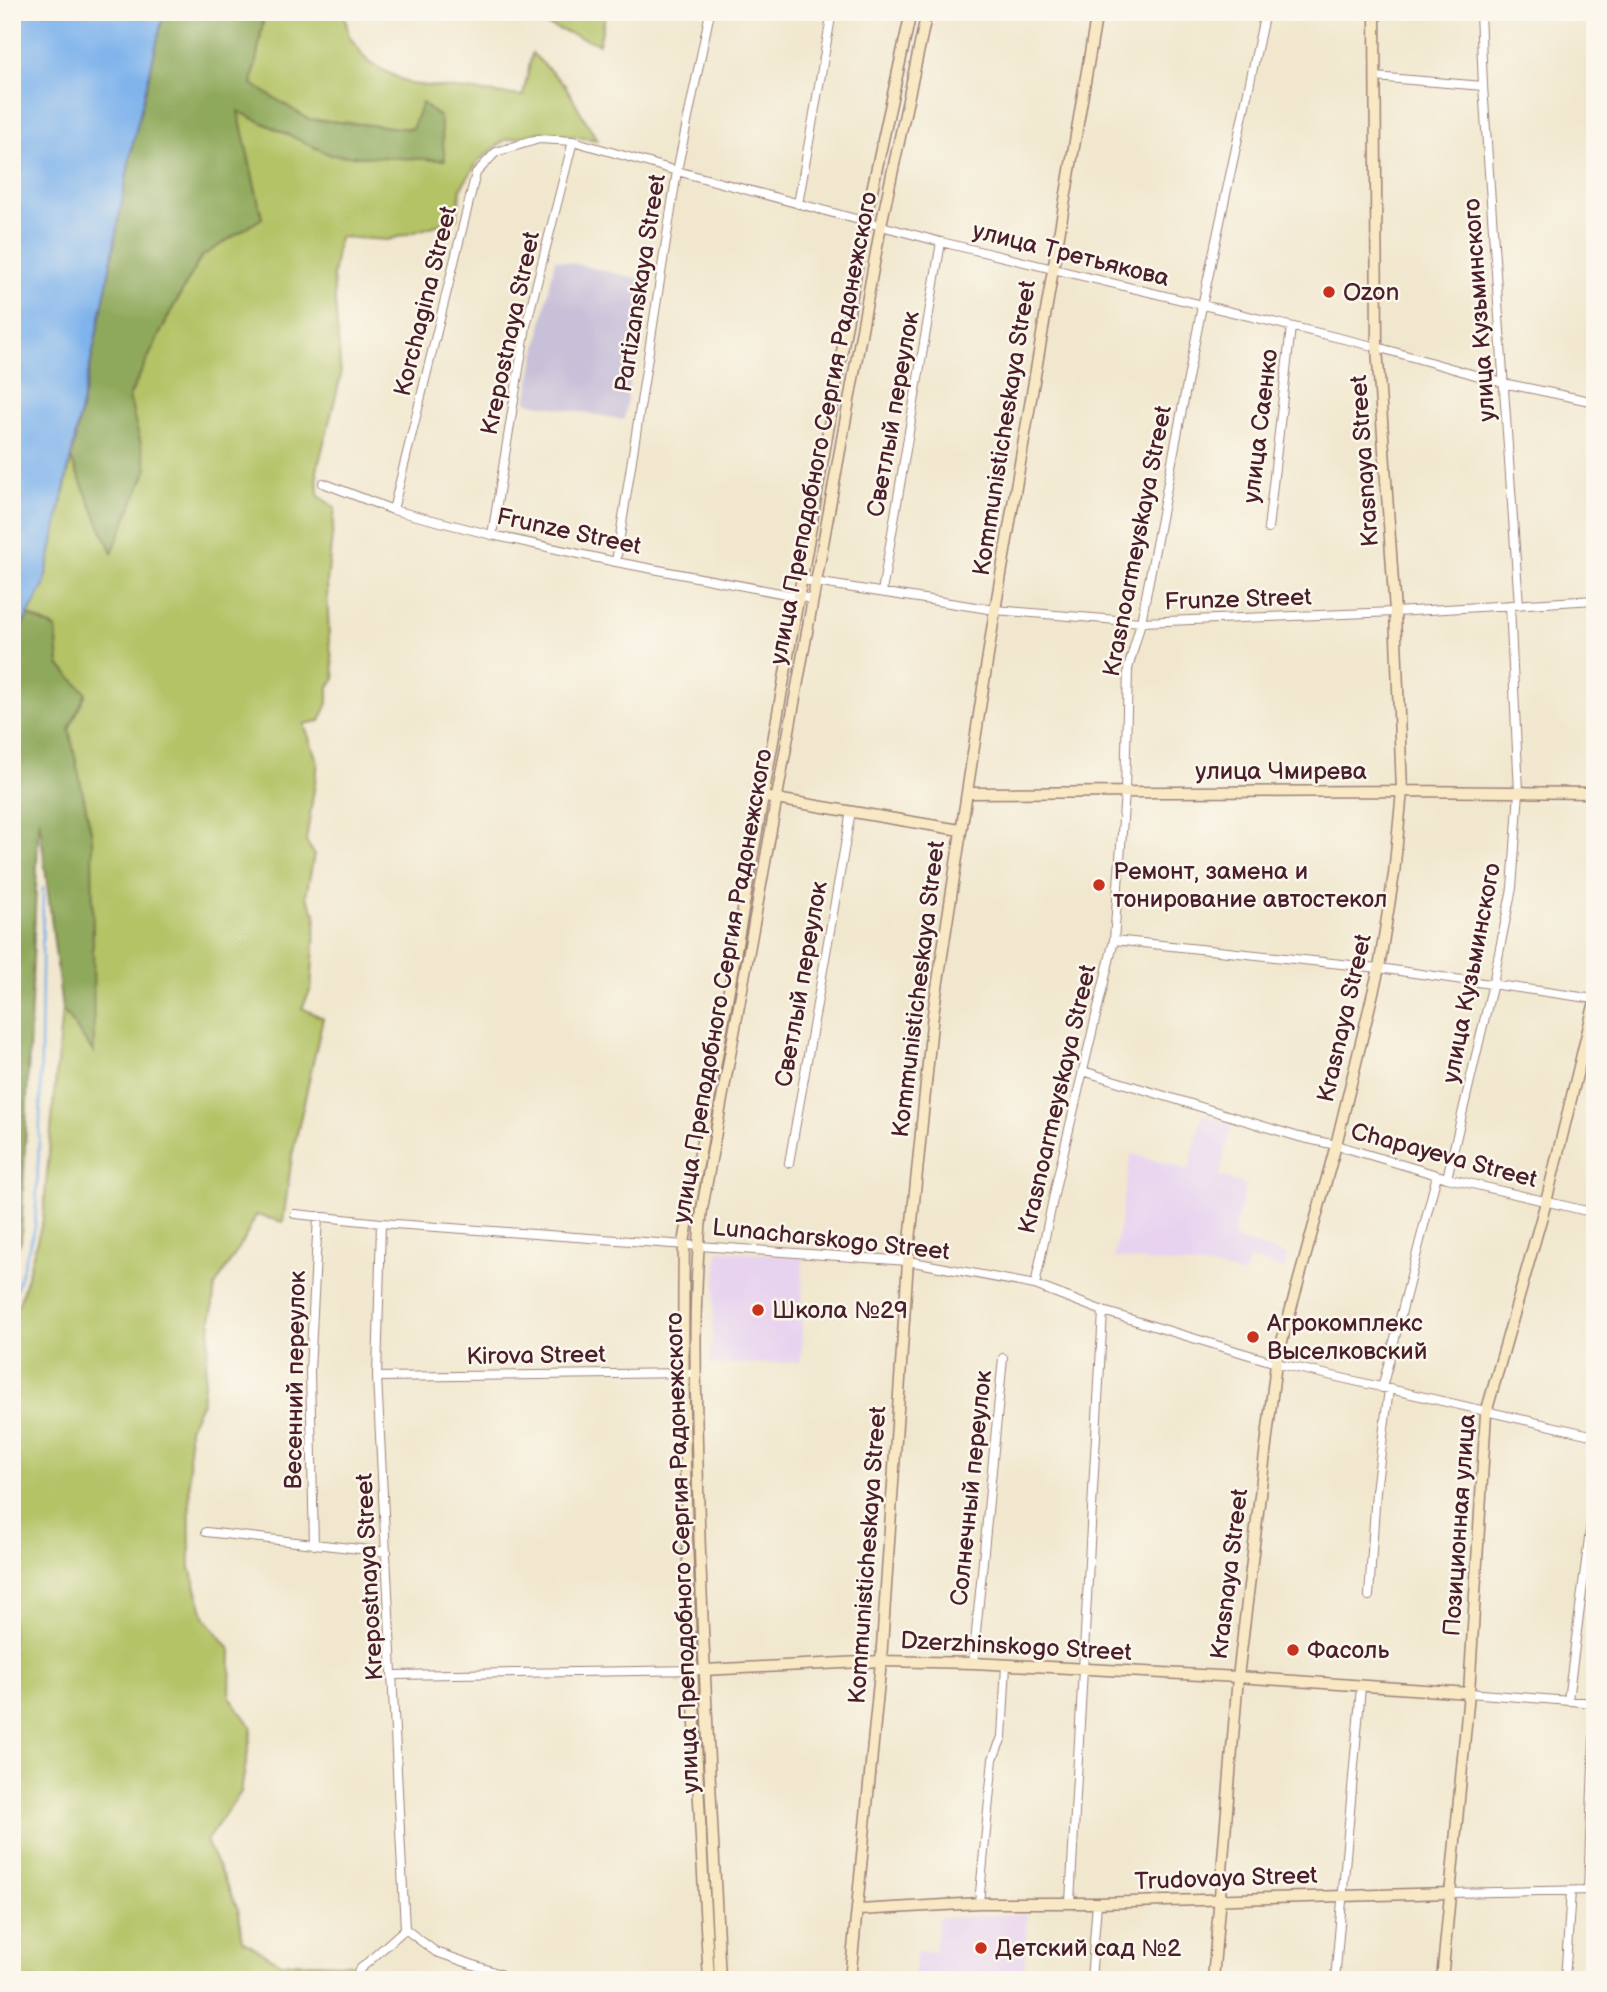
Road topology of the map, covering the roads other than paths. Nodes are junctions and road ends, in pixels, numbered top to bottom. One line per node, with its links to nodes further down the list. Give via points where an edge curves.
1 (710, 12): 13 (street, Partizanskaya Street)
2 (831, 12): 14 (street)
3 (911, 12): 15 (street, улица Преподобного Сергия Радонежского)
4 (927, 12): 16 (street, улица Преподобного Сергия Радонежского)
5 (1097, 12): 18 (street, Kommunisticheskaya Street)
6 (1265, 12): 19 (street, Krasnoarmeyskaya Street)
7 (1375, 12): 9 (street, Krasnaya Street)
8 (1480, 12): 10 (street, улица Кузьминского)
9 (1376, 76): 10 (street); 21 (street, Krasnaya Street)
10 (1483, 86): 22 (street, улица Кузьминского)
11 (539, 139): 12 (street, улица Третьякова); 25 (street, Korchagina Street, via 496,152 476,173)
12 (573, 141): 13 (street, улица Третьякова); 27 (street, Krepostnaya Street, via 526,326)
13 (677, 171): 14 (street, улица Третьякова); 28 (street, Partizanskaya Street)
14 (798, 204): 15 (street, улица Третьякова)
15 (865, 222): 16 (street, улица Третьякова); 29 (street, улица Преподобного Сергия Радонежского)
16 (881, 225): 17 (street, улица Третьякова); 30 (street, улица Преподобного Сергия Радонежского)
17 (942, 242): 18 (street, улица Третьякова); 31 (street, Светлый переулок)
18 (1051, 270): 19 (street, улица Третьякова); 36 (street, Kommunisticheskaya Street)
19 (1202, 306): 20 (street, улица Третьякова); 38 (street, Krasnoarmeyskaya Street)
20 (1292, 327): 21 (street, улица Третьякова); 26 (street, улица Саенко)
21 (1377, 347): 22 (street, улица Третьякова); 37 (street, Krasnaya Street)
22 (1503, 383): 23 (street, улица Третьякова); 35 (street, улица Кузьминского)
23 (1595, 402)
24 (323, 482): 25 (street, Frunze Street)
25 (393, 510): 27 (street, Frunze Street)
26 (1268, 530)
27 (492, 535): 28 (street, Frunze Street)
28 (616, 562): 32 (street, Frunze Street)
29 (802, 580): 30 (street, Frunze Street); 32 (street, улица Преподобного Сергия Радонежского)
30 (815, 582): 31 (street, Frunze Street); 33 (street, улица Преподобного Сергия Радонежского)
31 (882, 592): 36 (street, Frunze Street)
32 (799, 596): 33 (street, Frunze Street); 44 (street, улица Преподобного Сергия Радонежского)
33 (812, 598): 45 (street, улица Преподобного Сергия Радонежского)
34 (1595, 600): 35 (street, Frunze Street)
35 (1515, 605): 37 (street, Frunze Street); 41 (street, улица Кузьминского)
36 (995, 610): 38 (street, Frunze Street); 42 (street, Kommunisticheskaya Street)
37 (1395, 612): 38 (street, Frunze Street); 39 (street, Krasnaya Street)
38 (1141, 622): 40 (street, Krasnoarmeyskaya Street, via 1128,669)
39 (1402, 791): 40 (street, улица Чмирева); 41 (street, улица Чмирева); 49 (street, Krasnaya Street)
40 (1125, 792): 42 (street, улица Чмирева); 48 (street, Krasnoarmeyskaya Street)
41 (1519, 792): 43 (street, улица Чмирева); 50 (street, улица Кузьминского, via 1512,888)
42 (968, 793): 47 (street, Kommunisticheskaya Street)
43 (1595, 793)
44 (764, 797): 45 (street); 62 (street, улица Преподобного Сергия Радонежского)
45 (776, 800): 46 (street); 63 (street, улица Преподобного Сергия Радонежского)
46 (851, 811): 47 (street); 54 (street, Светлый переулок)
47 (960, 830): 64 (street, Kommunisticheskaya Street, via 933,1014)
48 (1114, 940): 49 (street); 52 (street, Krasnoarmeyskaya Street)
49 (1379, 968): 50 (street); 53 (street, Krasnaya Street)
50 (1493, 983): 51 (street); 56 (street, улица Кузьминского)
51 (1595, 1000): 57 (street, Позиционная улица)
52 (1083, 1072): 53 (street, Chapayeva Street); 65 (street, Krasnoarmeyskaya Street)
53 (1336, 1145): 55 (street, Chapayeva Street); 68 (street, Krasnaya Street)
54 (789, 1163)
55 (1437, 1175): 56 (street, Chapayeva Street); 72 (street)
56 (1447, 1178): 57 (street, Chapayeva Street)
57 (1546, 1202): 58 (street, Chapayeva Street); 73 (street, Позиционная улица)
58 (1595, 1213)
59 (295, 1214): 60 (street, Lunacharskogo Street)
60 (318, 1216): 61 (street, Lunacharskogo Street); 77 (street, Весенний переулок, via 310,1371)
61 (381, 1223): 62 (street, Lunacharskogo Street); 71 (street, Krepostnaya Street)
62 (684, 1243): 63 (street, Lunacharskogo Street); 70 (street, улица Преподобного Сергия Радонежского)
63 (698, 1245): 64 (street, Lunacharskogo Street); 69 (street, улица Преподобного Сергия Радонежского)
64 (908, 1261): 65 (street, Lunacharskogo Street); 80 (street, Kommunisticheskaya Street)
65 (1035, 1285): 66 (street, Lunacharskogo Street)
66 (1103, 1311): 68 (street, Lunacharskogo Street); 85 (street)
67 (1003, 1359): 81 (street, Солнечный переулок)
68 (1276, 1363): 72 (street, Lunacharskogo Street); 87 (street, Krasnaya Street)
69 (696, 1372): 70 (street, Kirova Street); 84 (street, улица Преподобного Сергия Радонежского)
70 (683, 1373): 71 (street, Kirova Street); 83 (street, улица Преподобного Сергия Радонежского)
71 (377, 1377): 78 (street, Krepostnaya Street)
72 (1386, 1388): 73 (street, Lunacharskogo Street); 79 (street)
73 (1486, 1413): 74 (street, Lunacharskogo Street); 89 (street, Позиционная улица)
74 (1595, 1436)
75 (1595, 1492): 90 (street)
76 (206, 1532): 77 (street)
77 (314, 1545): 78 (street)
78 (387, 1552): 86 (street, Krepostnaya Street)
79 (1369, 1596)
80 (881, 1661): 81 (street, Dzerzhinskogo Street); 84 (street, Dzerzhinskogo Street); 101 (street, Kommunisticheskaya Street)
81 (972, 1664): 82 (street, Dzerzhinskogo Street)
82 (1006, 1665): 85 (street, Dzerzhinskogo Street); 99 (street, via 1002,1737 993,1759)
83 (691, 1670): 84 (street, Dzerzhinskogo Street); 86 (street, Dzerzhinskogo Street); 105 (street, улица Преподобного Сергия Радонежского)
84 (704, 1670): 106 (street, улица Преподобного Сергия Радонежского)
85 (1084, 1671): 87 (street, Dzerzhinskogo Street); 98 (street)
86 (393, 1675): 102 (street, Krepostnaya Street)
87 (1238, 1677): 88 (street, Dzerzhinskogo Street); 97 (street, Krasnaya Street)
88 (1361, 1687): 89 (street, Dzerzhinskogo Street); 96 (street)
89 (1469, 1693): 90 (street, Dzerzhinskogo Street); 95 (street, Позиционная улица)
90 (1568, 1700): 91 (street, Dzerzhinskogo Street)
91 (1595, 1703)
92 (1595, 1714): 93 (street)
93 (1591, 1890): 94 (street, Trudovaya Street)
94 (1571, 1891): 95 (street, Trudovaya Street); 112 (street)
95 (1449, 1893): 96 (street, Trudovaya Street); 111 (street, Позиционная улица)
96 (1341, 1896): 97 (street, Trudovaya Street); 110 (street)
97 (1220, 1899): 100 (street, Trudovaya Street); 109 (street, Krasnaya Street)
98 (1070, 1902): 99 (street, Trudovaya Street); 100 (street, Trudovaya Street)
99 (979, 1903): 101 (street, Trudovaya Street)
100 (1097, 1903): 108 (street)
101 (859, 1910): 107 (street, Kommunisticheskaya Street)
102 (405, 1929): 103 (street, via 359,1970); 104 (street, via 436,1952)
103 (356, 1980)
104 (507, 1980)
105 (709, 1980)
106 (720, 1980)
107 (850, 1980)
108 (1091, 1980)
109 (1213, 1980)
110 (1335, 1980)
111 (1441, 1980)
112 (1564, 1980)

